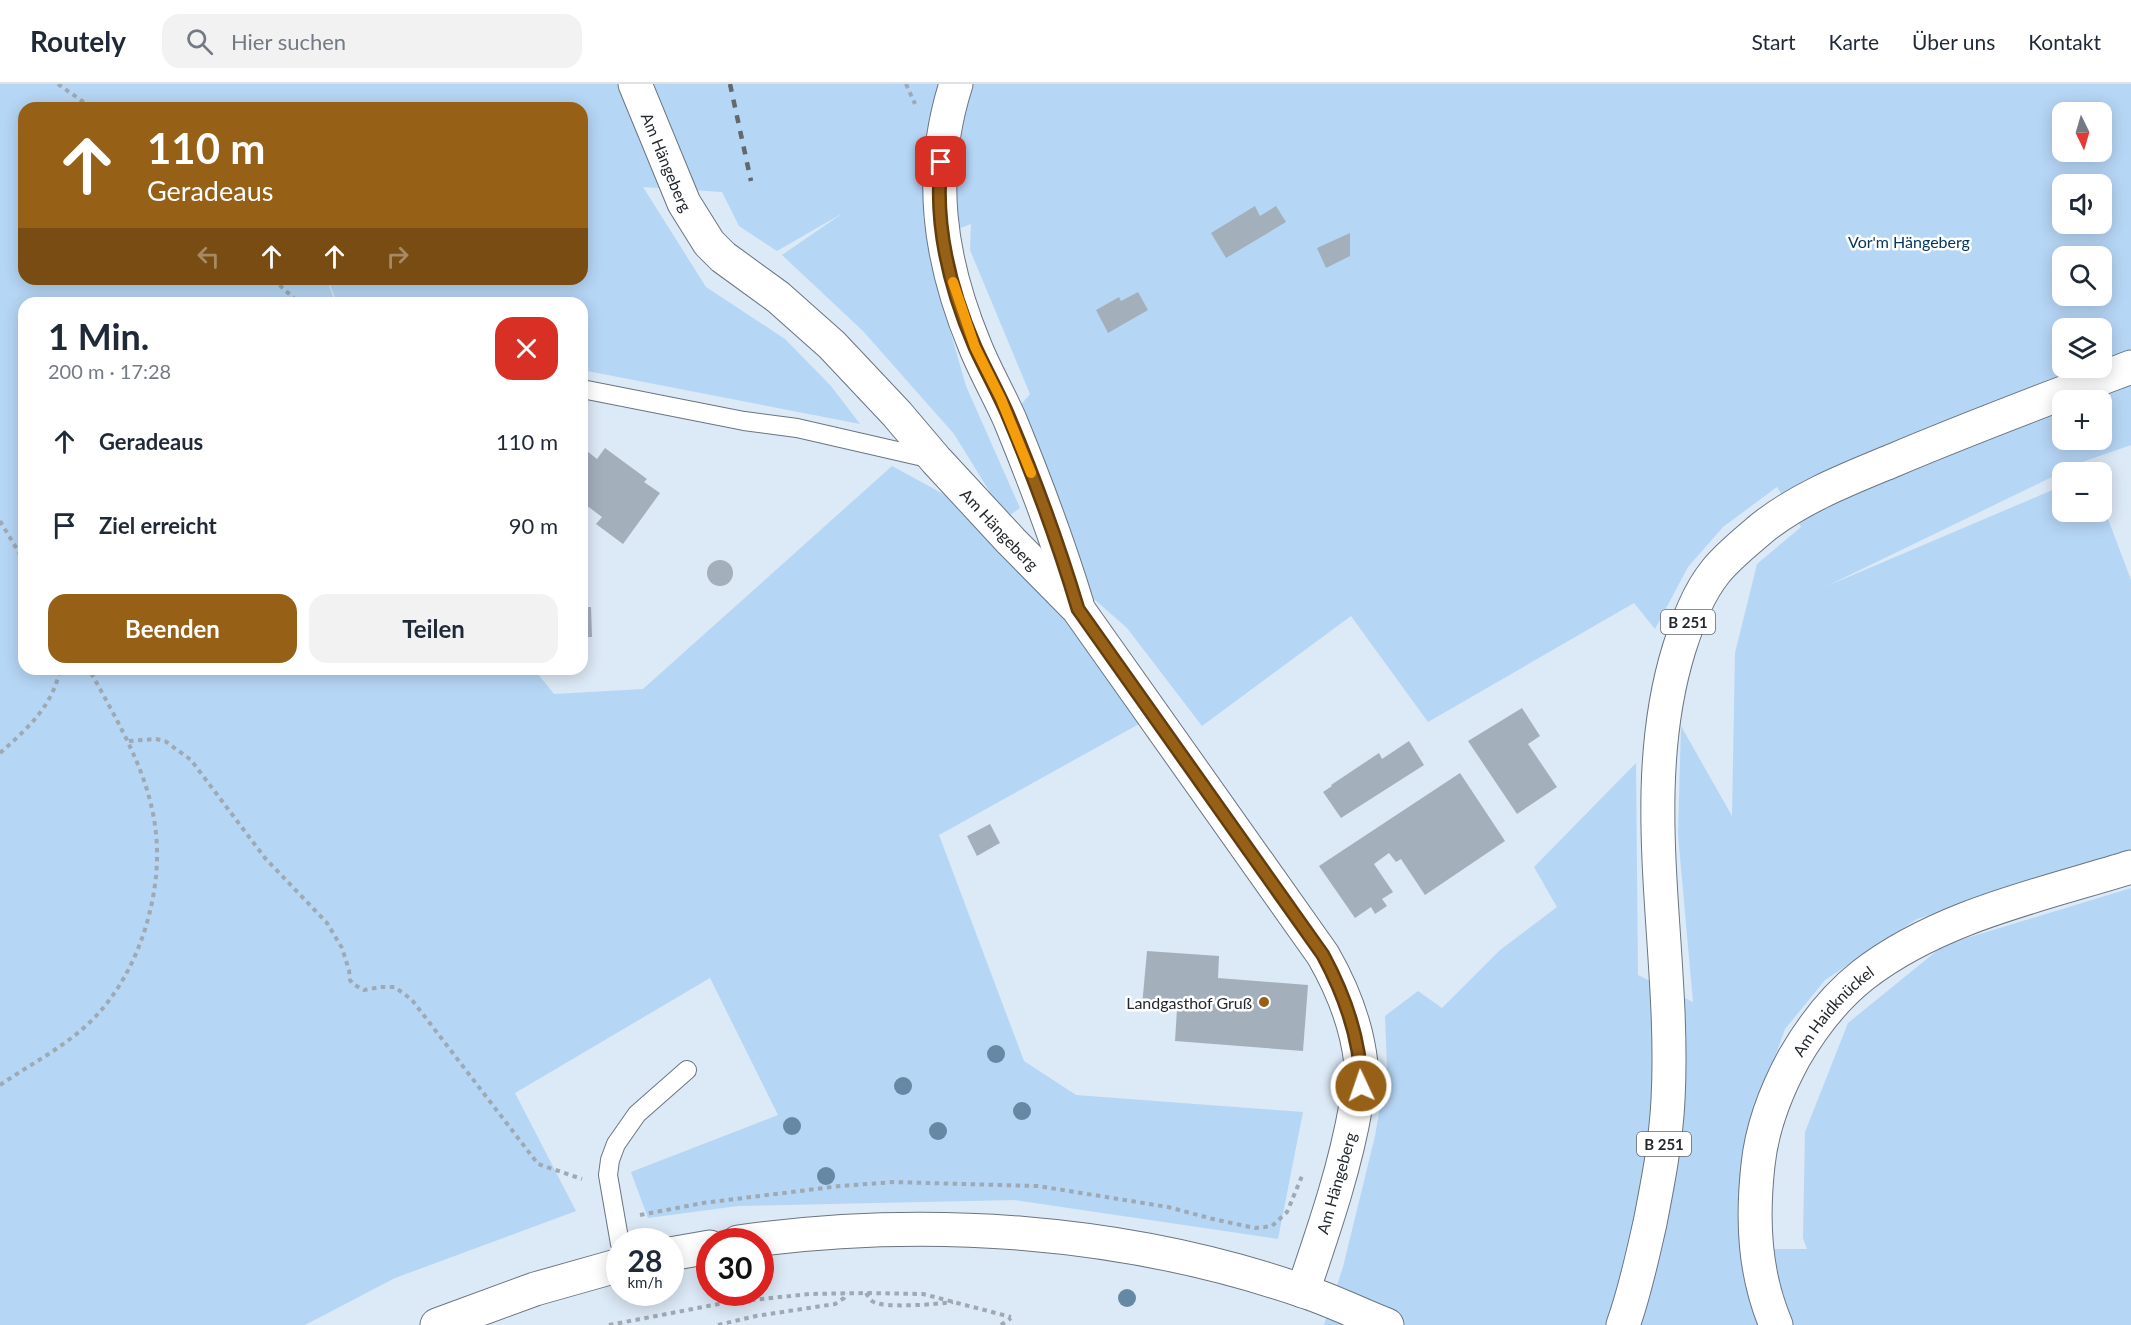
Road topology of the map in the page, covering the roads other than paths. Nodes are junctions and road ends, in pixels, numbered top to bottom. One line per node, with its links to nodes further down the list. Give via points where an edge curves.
1 (635, 84): 5 (street, Am Hängeberg, via 684,203 709,243 832,345)
2 (956, 84): 6 (street, via 947,112 939,175 947,266 975,347 1001,399 1044,506)
3 (2131, 367): 15 (street, B 251, via 1815,493 1763,527 1717,570 1695,604 1670,677 1658,774 1668,1014 1664,1141 1642,1258)
4 (588, 390): 5 (lane, via 797,428)
5 (936, 460): 6 (street, Am Hängeberg)
6 (1078, 609): 12 (street, Am Hängeberg, via 1323,955 1350,1016 1361,1064 1361,1086 1335,1196)
7 (2131, 867): 16 (street, Am Haidknückel, via 1971,917 1930,934 1864,974 1823,1016 1783,1078 1759,1150 1754,1226 1761,1279)
8 (687, 1070): 9 (lane, via 637,1114 616,1144 608,1175)
9 (616, 1228)
10 (774, 1238): 12 (street, via 907,1229 1052,1236 1167,1254)
11 (606, 1269): 13 (street, via 535,1289)
12 (1303, 1291): 14 (street)
13 (437, 1325)
14 (1387, 1325)
15 (1623, 1325)
16 (1776, 1325)

